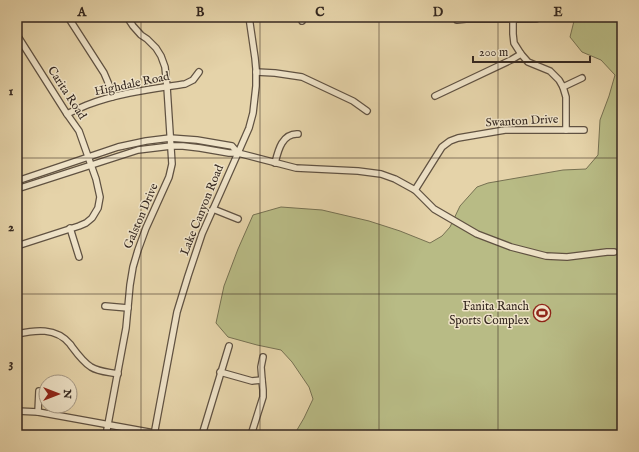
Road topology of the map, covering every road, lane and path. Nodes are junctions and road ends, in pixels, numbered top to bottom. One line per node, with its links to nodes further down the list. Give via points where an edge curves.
1 (68, 17): 15 (street, via 104,73)
2 (128, 17): 12 (street, Galston Drive, via 161,56)
3 (249, 17): 10 (street, Lake Canyon Road)
4 (513, 18): 5 (street); 6 (street); 8 (street, via 514,43)
5 (536, 19)
6 (456, 20)
7 (17, 36): 17 (street, Carita Road)
8 (521, 54): 13 (street, via 528,62 550,71); 14 (street)
9 (199, 72): 12 (street, Highdale Road, via 193,80 185,84)
10 (256, 72): 16 (street, via 275,72 302,77 353,101); 25 (street, Lake Canyon Road, via 249,128)
11 (582, 78): 13 (street)
12 (167, 87): 15 (street, Highdale Road); 21 (street, Galston Drive)
13 (563, 88): 18 (street, via 566,97)
14 (434, 96)
15 (112, 97): 17 (street, Highdale Road)
16 (367, 111)
17 (67, 114): 26 (street, Carita Road, via 79,132)
18 (566, 130): 19 (street, Swanton Drive); 31 (street, Swanton Drive, via 505,130 454,139 442,147)
19 (584, 130)
20 (298, 134): 27 (street, via 294,133 284,140 279,147)
21 (170, 138): 23 (street, Galston Drive); 25 (street, via 232,146); 26 (street, via 118,147)
22 (17, 142): 24 (street)
23 (171, 146): 25 (street); 28 (street, via 138,150); 39 (street, Galston Drive, via 172,164 168,181 138,250)
24 (17, 150)
25 (238, 153): 27 (street); 32 (street, Lake Canyon Road)
26 (88, 157): 28 (street, Carita Road); 29 (street)
27 (275, 163): 31 (street, via 296,168 381,174 395,178)
28 (90, 165): 30 (street); 34 (street, Carita Road, via 99,192 98,208 86,223)
29 (17, 181)
30 (17, 189)
31 (415, 190): 36 (street, via 434,209 477,234 511,248 546,256 567,257)
32 (213, 209): 33 (street); 50 (street, Lake Canyon Road, via 202,234 177,312)
33 (238, 220)
34 (70, 228): 35 (street, Carita Road); 37 (street)
35 (17, 246)
36 (614, 252)
37 (79, 258)
38 (105, 306): 39 (street)
39 (128, 308): 44 (street, Galston Drive)
40 (17, 334): 44 (street, via 35,330 54,333 67,341 81,359 93,368)
41 (229, 346): 43 (street)
42 (263, 357): 45 (street)
43 (220, 372): 45 (street, via 252,381); 52 (street)
44 (118, 374): 49 (street, Galston Drive)
45 (262, 380): 53 (street, via 263,397)
46 (17, 411): 47 (street)
47 (38, 412)
48 (49, 414): 49 (street)
49 (108, 425): 50 (street); 51 (street, Galston Drive)
50 (154, 434)
51 (106, 435)
52 (202, 435)
53 (251, 435)

